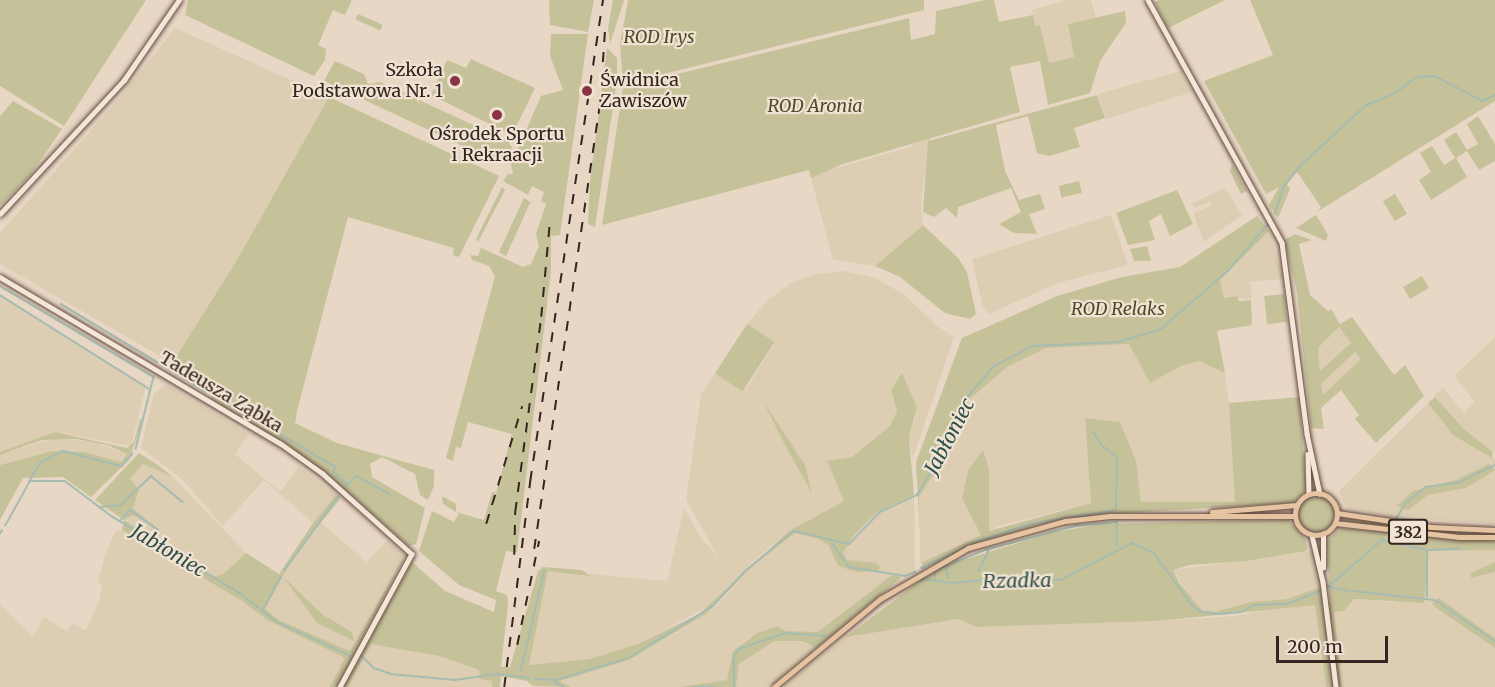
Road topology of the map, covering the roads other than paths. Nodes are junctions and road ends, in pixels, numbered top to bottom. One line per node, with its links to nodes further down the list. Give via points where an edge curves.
1 (179, 0): 3 (street, via 124,80)
2 (1148, 0): 5 (street, via 1282,243)
3 (0, 214)
4 (0, 277): 18 (street, Tadeusza Ząbka, via 280,443 322,473 412,554)
5 (1307, 434): 6 (street); 7 (street)
6 (1309, 494): 7 (main road); 8 (main road)
7 (1320, 494): 9 (main road, via 1332,500)
8 (1297, 505): 10 (main road); 11 (main road)
9 (1337, 513): 12 (main road); 13 (main road, 382)
10 (1196, 515): 11 (main road); 19 (main road, via 1065,521 968,548 880,599)
11 (1295, 516): 15 (main road, via 1302,531)
12 (1335, 523): 14 (main road); 16 (main road, 382, via 1459,537)
13 (1495, 530)
14 (1323, 534): 15 (main road); 17 (street)
15 (1312, 535): 17 (street)
16 (1495, 537)
17 (1323, 582): 20 (street)
18 (339, 687)
19 (774, 687)
20 (1336, 687)

